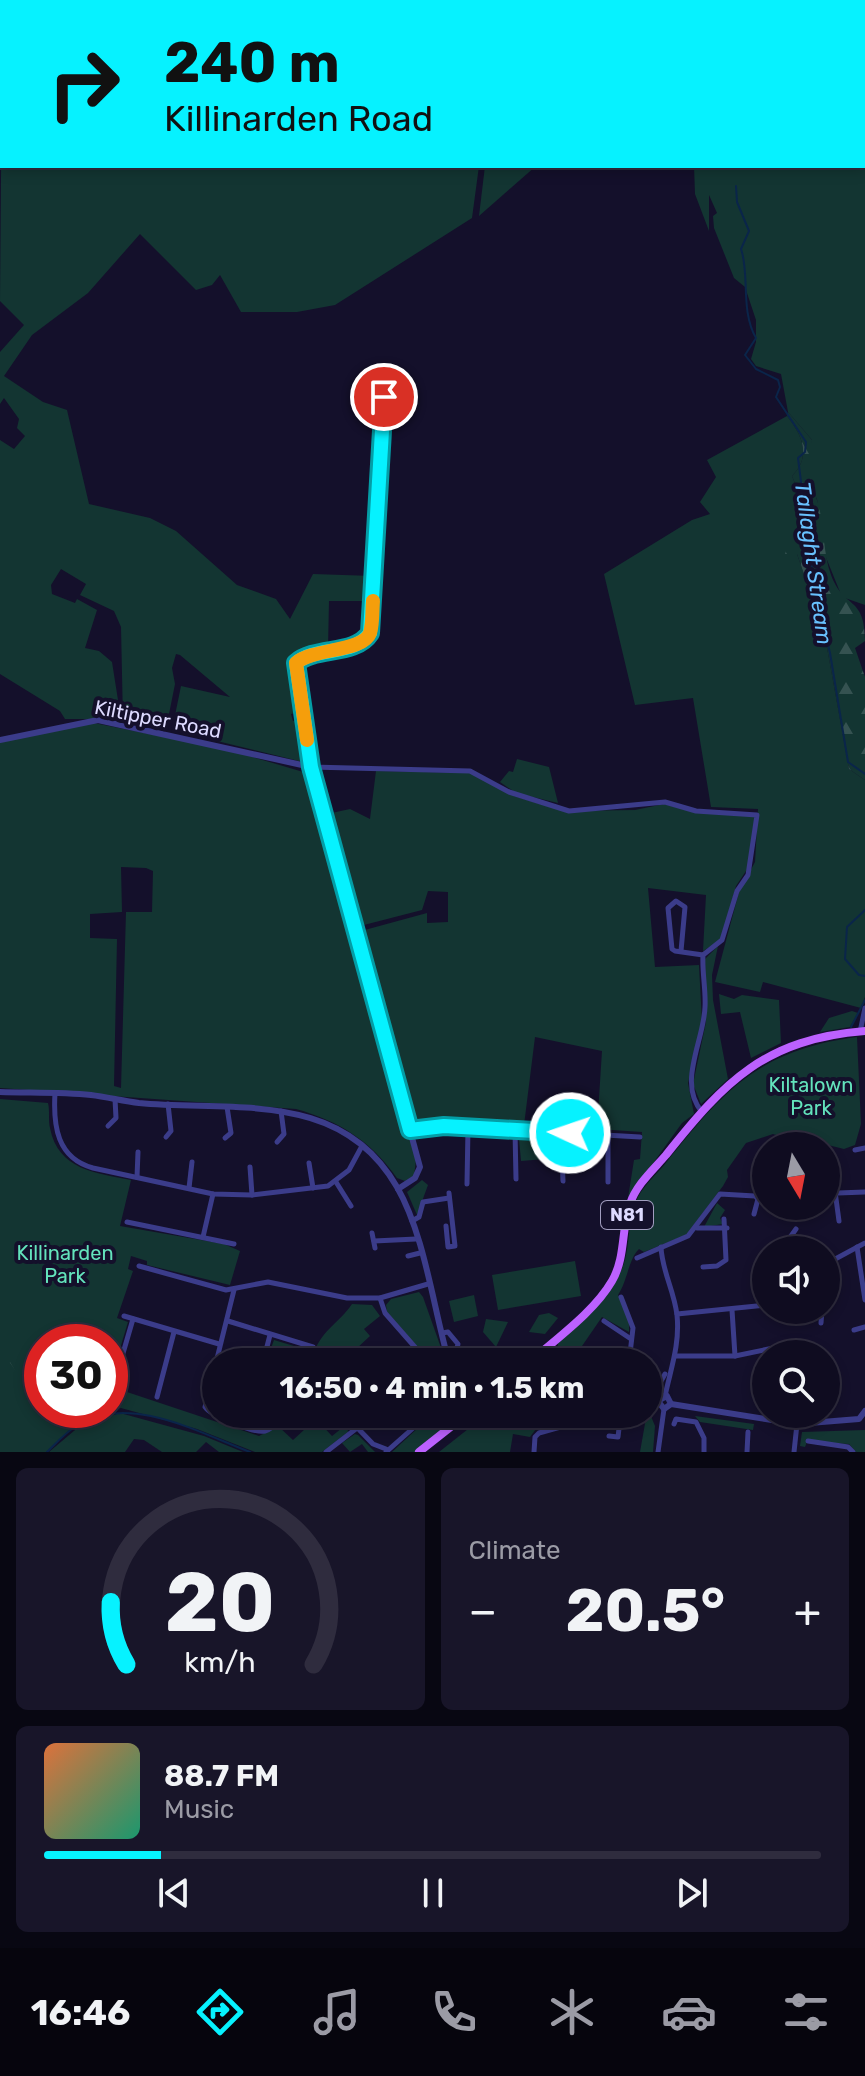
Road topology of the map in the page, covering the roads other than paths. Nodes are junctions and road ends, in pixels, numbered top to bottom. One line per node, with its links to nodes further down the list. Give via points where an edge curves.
1 (384, 397): 3 (street, via 370,633 363,642 296,663)
2 (0, 740): 3 (street, Kiltipper Road, via 98,720)
3 (311, 767): 5 (street, via 470,771 517,795 569,811 665,802 696,811 757,815 748,875 737,891 722,940); 17 (street)
4 (681, 951): 4 (street, via 672,949 668,908 676,901 685,907); 5 (street)
5 (703, 955): 14 (street, via 703,1024 691,1079 692,1097)
6 (865, 1008): 7 (street)
7 (862, 1031): 14 (main road, N81, via 771,1054 747,1068)
8 (0, 1092): 9 (street)
9 (55, 1093): 10 (street); 32 (street, via 56,1134 68,1154 86,1166)
10 (115, 1099): 11 (street); 15 (street, via 116,1118)
11 (168, 1104): 12 (street); 21 (street, via 171,1131)
12 (227, 1106): 13 (street); 23 (street, via 231,1133)
13 (281, 1110): 24 (street, via 284,1134); 25 (street, via 328,1124)
14 (702, 1112): 95 (main road, N81, via 630,1202 622,1258 606,1291)
15 (108, 1126)
16 (468, 1128): 17 (street); 18 (street); 37 (street)
17 (410, 1130): 40 (street, via 420,1167 415,1178)
18 (515, 1131): 19 (street); 33 (street)
19 (561, 1133): 20 (street); 34 (street)
20 (608, 1135): 22 (street); 36 (street)
21 (166, 1137)
22 (640, 1137)
23 (225, 1138)
24 (277, 1142)
25 (363, 1145): 35 (street); 40 (street)
26 (865, 1148): 27 (street)
27 (855, 1150)
28 (138, 1152): 32 (street)
29 (192, 1162): 38 (street)
30 (309, 1163): 39 (street)
31 (250, 1167): 44 (street)
32 (137, 1177): 38 (street)
33 (516, 1179)
34 (563, 1181)
35 (336, 1182): 39 (street); 46 (street)
36 (608, 1182)
37 (467, 1184)
38 (189, 1188): 43 (street)
39 (313, 1188): 44 (street)
40 (398, 1189): 49 (street)
41 (865, 1192): 42 (street)
42 (840, 1193)
43 (213, 1194): 44 (street); 56 (street)
44 (252, 1195)
45 (752, 1196): 51 (street, via 720,1194)
46 (351, 1206)
47 (724, 1219): 52 (street)
48 (127, 1222): 56 (street)
49 (411, 1222): 50 (street, via 419,1217 423,1202 449,1195 455,1246 448,1247); 57 (street)
50 (446, 1226)
51 (696, 1228): 52 (street); 60 (street)
52 (727, 1228): 67 (street, via 726,1260)
53 (796, 1229): 55 (street)
54 (372, 1233): 57 (street, via 375,1244)
55 (791, 1236)
56 (203, 1237): 59 (street)
57 (416, 1239): 62 (street)
58 (865, 1243): 61 (street)
59 (234, 1244)
60 (661, 1247): 65 (street); 76 (street, via 662,1270)
61 (857, 1247): 64 (street); 69 (street)
62 (420, 1253): 63 (street); 68 (street)
63 (408, 1256)
64 (840, 1256)
65 (637, 1258)
66 (139, 1266): 70 (street)
67 (703, 1267)
68 (428, 1284): 72 (street); 84 (street)
69 (864, 1289): 73 (street)
70 (234, 1290): 72 (street, via 268,1282 347,1298); 79 (street)
71 (621, 1297): 87 (street, via 631,1317)
72 (380, 1298): 92 (street, via 385,1313)
73 (865, 1300)
74 (752, 1307): 75 (street)
75 (732, 1310): 76 (street); 99 (street)
76 (677, 1314): 98 (street)
77 (124, 1316): 78 (street)
78 (133, 1319): 83 (street); 86 (street)
79 (228, 1321): 85 (street); 88 (street)
80 (604, 1321): 87 (street)
81 (865, 1327): 82 (street)
82 (854, 1330)
83 (174, 1332): 88 (street); 103 (street)
84 (442, 1333): 93 (street); 94 (street, via 448,1332)
85 (270, 1335): 89 (street); 91 (street)
86 (128, 1336)
87 (631, 1339): 96 (street)
88 (219, 1344): 90 (street)
89 (313, 1347)
90 (218, 1348)
91 (267, 1348)
92 (416, 1348)
93 (446, 1348)
94 (457, 1348)
95 (546, 1348)
96 (630, 1348)
97 (752, 1352): 99 (street)
98 (676, 1356): 99 (street); 102 (street)
99 (735, 1356)
100 (665, 1374): 101 (street)
101 (662, 1379)
102 (665, 1396): 104 (street); 105 (street)
103 (157, 1397)
104 (662, 1398)
105 (671, 1404): 107 (street); 109 (street)
106 (662, 1406): 107 (street)
107 (664, 1409): 129 (street)
108 (865, 1411): 110 (street)
109 (752, 1417)
110 (859, 1419): 111 (street); 113 (street)
111 (840, 1421)
112 (674, 1424): 130 (street, via 680,1419 696,1422)
113 (865, 1425)
114 (250, 1428): 115 (street)
115 (270, 1428)
116 (357, 1428): 125 (street); 126 (street)
117 (415, 1428): 125 (street)
118 (449, 1428): 127 (main road)
119 (558, 1428): 128 (street, via 535,1437)
120 (620, 1428): 123 (street, via 618,1437)
121 (797, 1428): 132 (street)
122 (748, 1432): 131 (street)
123 (609, 1436)
124 (808, 1441): 133 (street)
125 (386, 1450)
126 (326, 1452)
127 (419, 1452)
128 (534, 1452)
129 (658, 1452)
130 (704, 1452)
131 (747, 1452)
132 (794, 1452)
133 (853, 1452)

